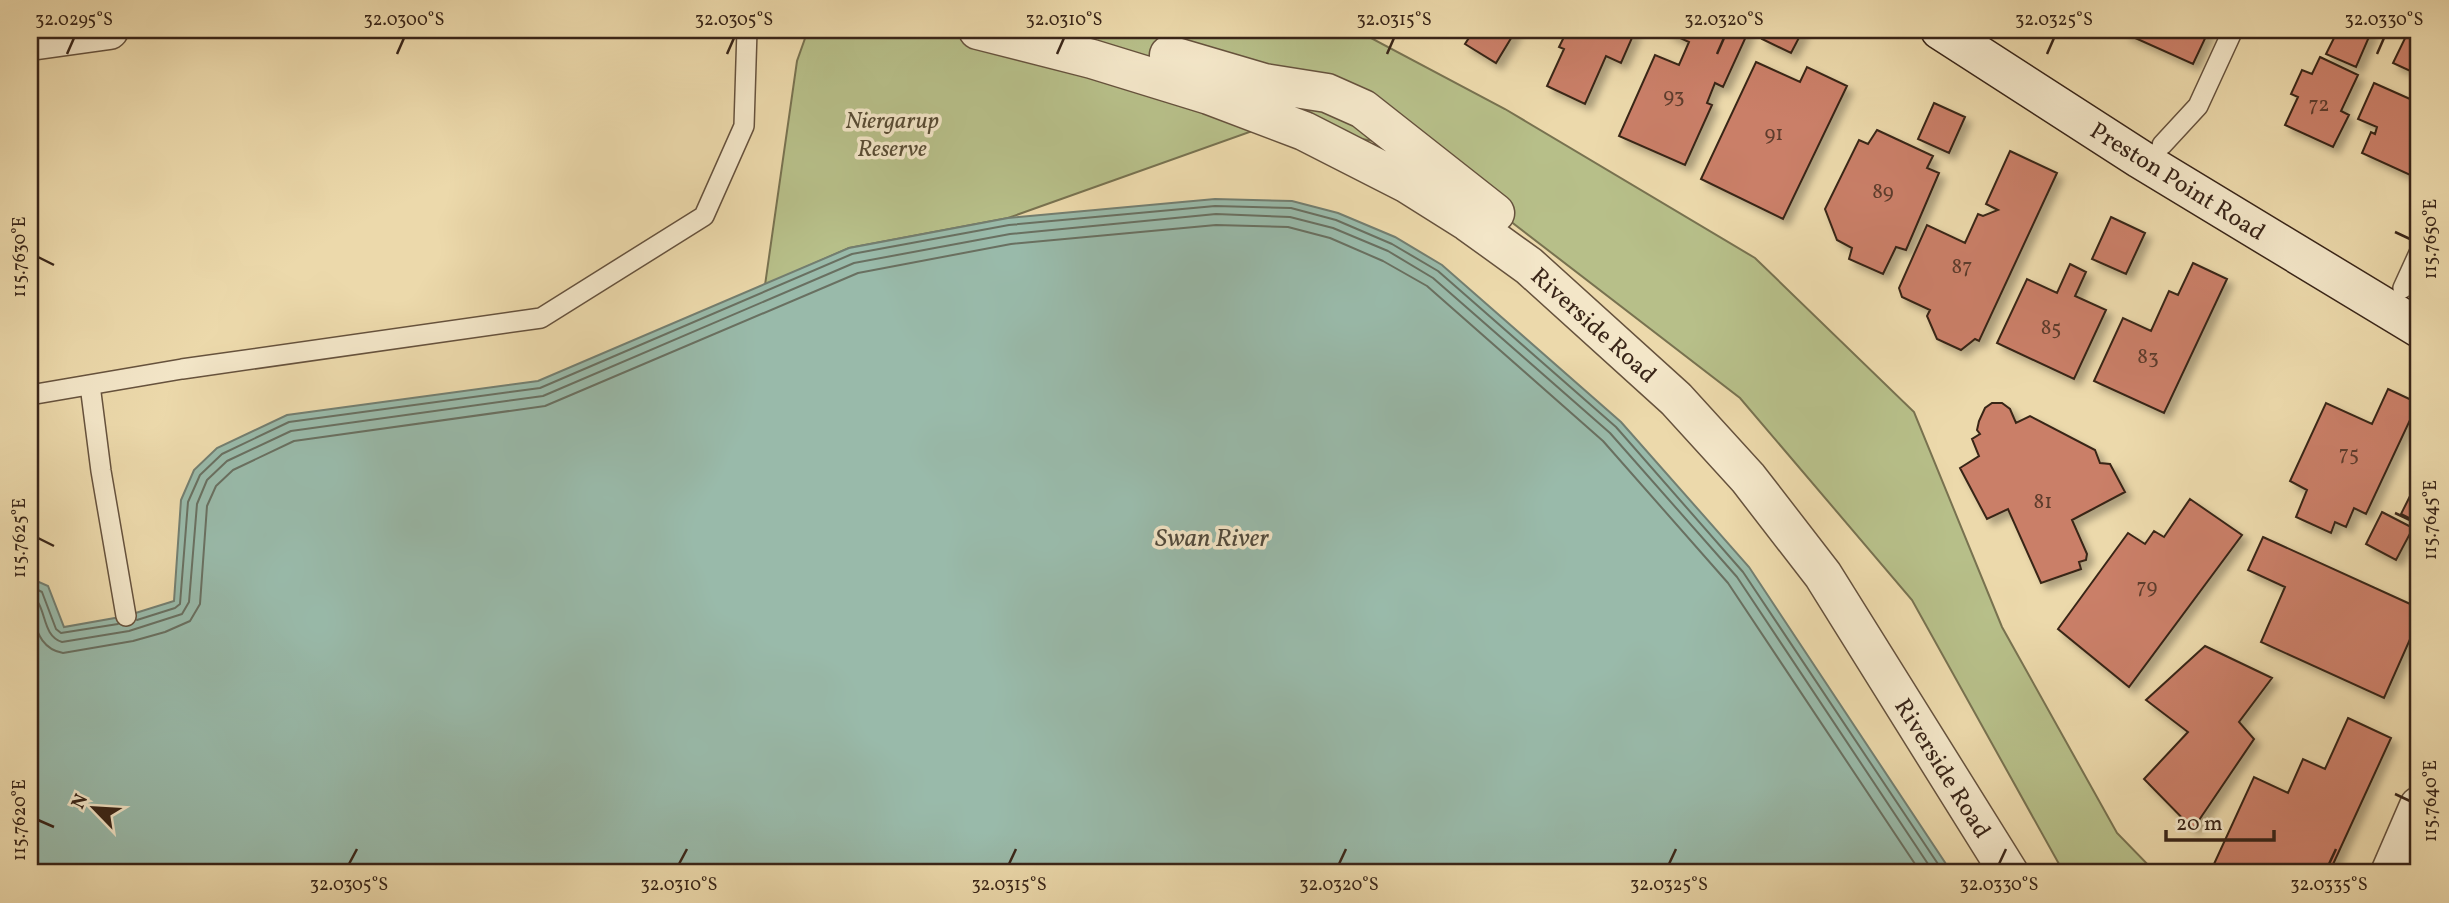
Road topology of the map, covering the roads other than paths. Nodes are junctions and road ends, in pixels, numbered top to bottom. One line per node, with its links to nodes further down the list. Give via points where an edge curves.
1 (109, 30): 8 (street)
2 (747, 30): 13 (lane, via 744,126 704,216 541,318)
3 (978, 30): 17 (street, Riverside Road, via 1209,95 1304,131 1406,183 1529,266 1676,399 1748,478 1823,575)
4 (1083, 30): 18 (street, Riverside Road, via 1264,83 1327,93 1363,109 1637,327 1714,405 1847,573)
5 (1940, 30): 12 (street, Preston Point Road, via 2140,159)
6 (1987, 30): 9 (street, Preston Point Road)
7 (2232, 30): 9 (lane, via 2198,106)
8 (30, 41)
9 (2162, 145): 11 (street, Preston Point Road)
10 (2419, 253): 11 (lane)
11 (2411, 294)
12 (2419, 328)
13 (90, 385): 14 (lane); 15 (lane)
14 (30, 395)
15 (126, 616)
16 (2419, 806): 19 (street)
17 (2009, 873)
18 (2035, 873)
19 (2390, 873)

